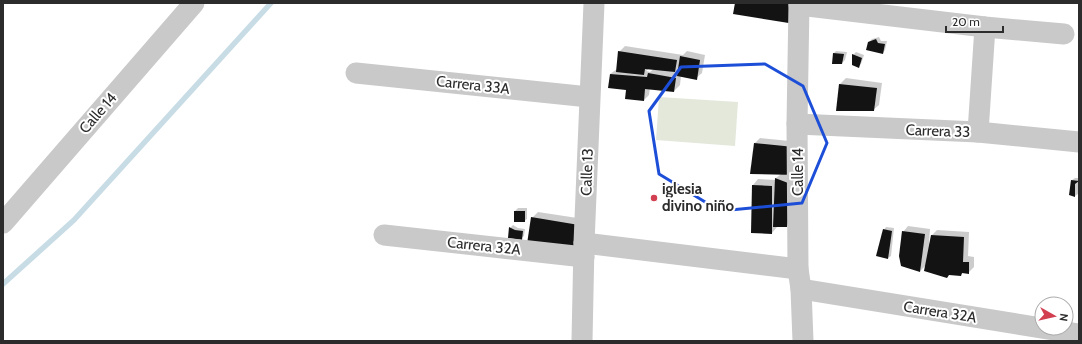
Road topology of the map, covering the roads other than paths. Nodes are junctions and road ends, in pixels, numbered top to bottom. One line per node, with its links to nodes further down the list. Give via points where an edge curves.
1 (194, 3): 11 (street, Calle 14)
2 (594, 3): 7 (street, Calle 13)
3 (799, 4): 4 (street); 8 (street, Calle 14)
4 (985, 27): 5 (street); 9 (street)
5 (1064, 34)
6 (356, 73): 7 (street, Carrera 33A)
7 (589, 97): 13 (street, Calle 13)
8 (797, 124): 9 (street, Carrera 33); 14 (street, Calle 14)
9 (978, 132): 10 (street, Carrera 33)
10 (1079, 142)
11 (3, 224)
12 (384, 234): 13 (street, Carrera 32A)
13 (584, 250): 14 (street, Carrera 32A); 16 (street, Calle 13)
14 (799, 279): 15 (street, Carrera 32A); 17 (street, Calle 14)
15 (1079, 334)
16 (582, 341)
17 (803, 341)

